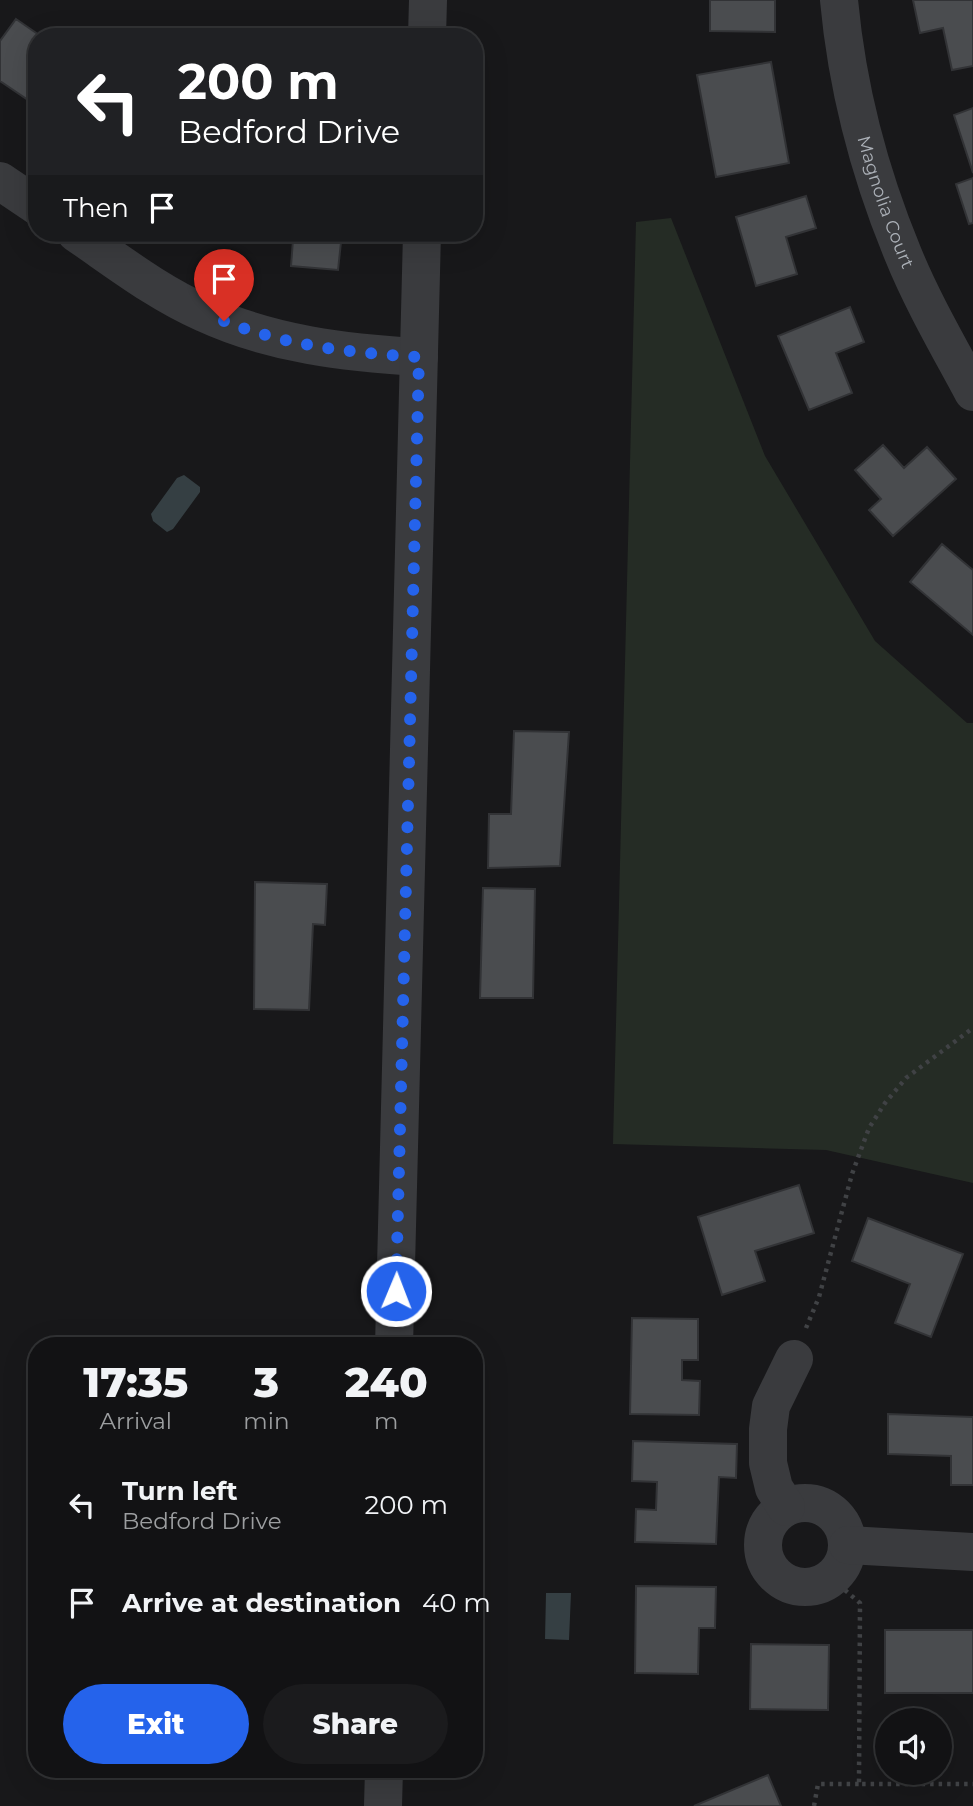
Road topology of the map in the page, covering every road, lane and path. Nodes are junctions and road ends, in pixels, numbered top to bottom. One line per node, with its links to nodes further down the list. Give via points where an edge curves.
1 (428, 0): 3 (street)
2 (839, 0): 9 (street, Magnolia Court, via 856,113 878,188 903,256)
3 (427, 28)
4 (0, 181): 5 (street)
5 (28, 200)
6 (89, 242): 8 (street, via 202,312 247,330 311,346)
7 (422, 242): 8 (street)
8 (419, 357): 11 (street)
9 (973, 392)
10 (973, 1028): 12 (path, via 906,1078 869,1128 819,1297)
11 (394, 1337)
12 (794, 1359): 13 (street, via 771,1406 768,1429 768,1463 774,1488)
13 (786, 1507): 15 (street, via 814,1504 838,1518 845,1531); 15 (street, via 775,1515 763,1541 764,1556 779,1579 799,1587 820,1586)
14 (973, 1552): 15 (street)
15 (840, 1562): 17 (path, via 860,1603)
16 (384, 1778): 19 (street)
17 (859, 1784): 18 (path); 20 (path, via 818,1784)
18 (973, 1784)
19 (383, 1806)
20 (814, 1806)

